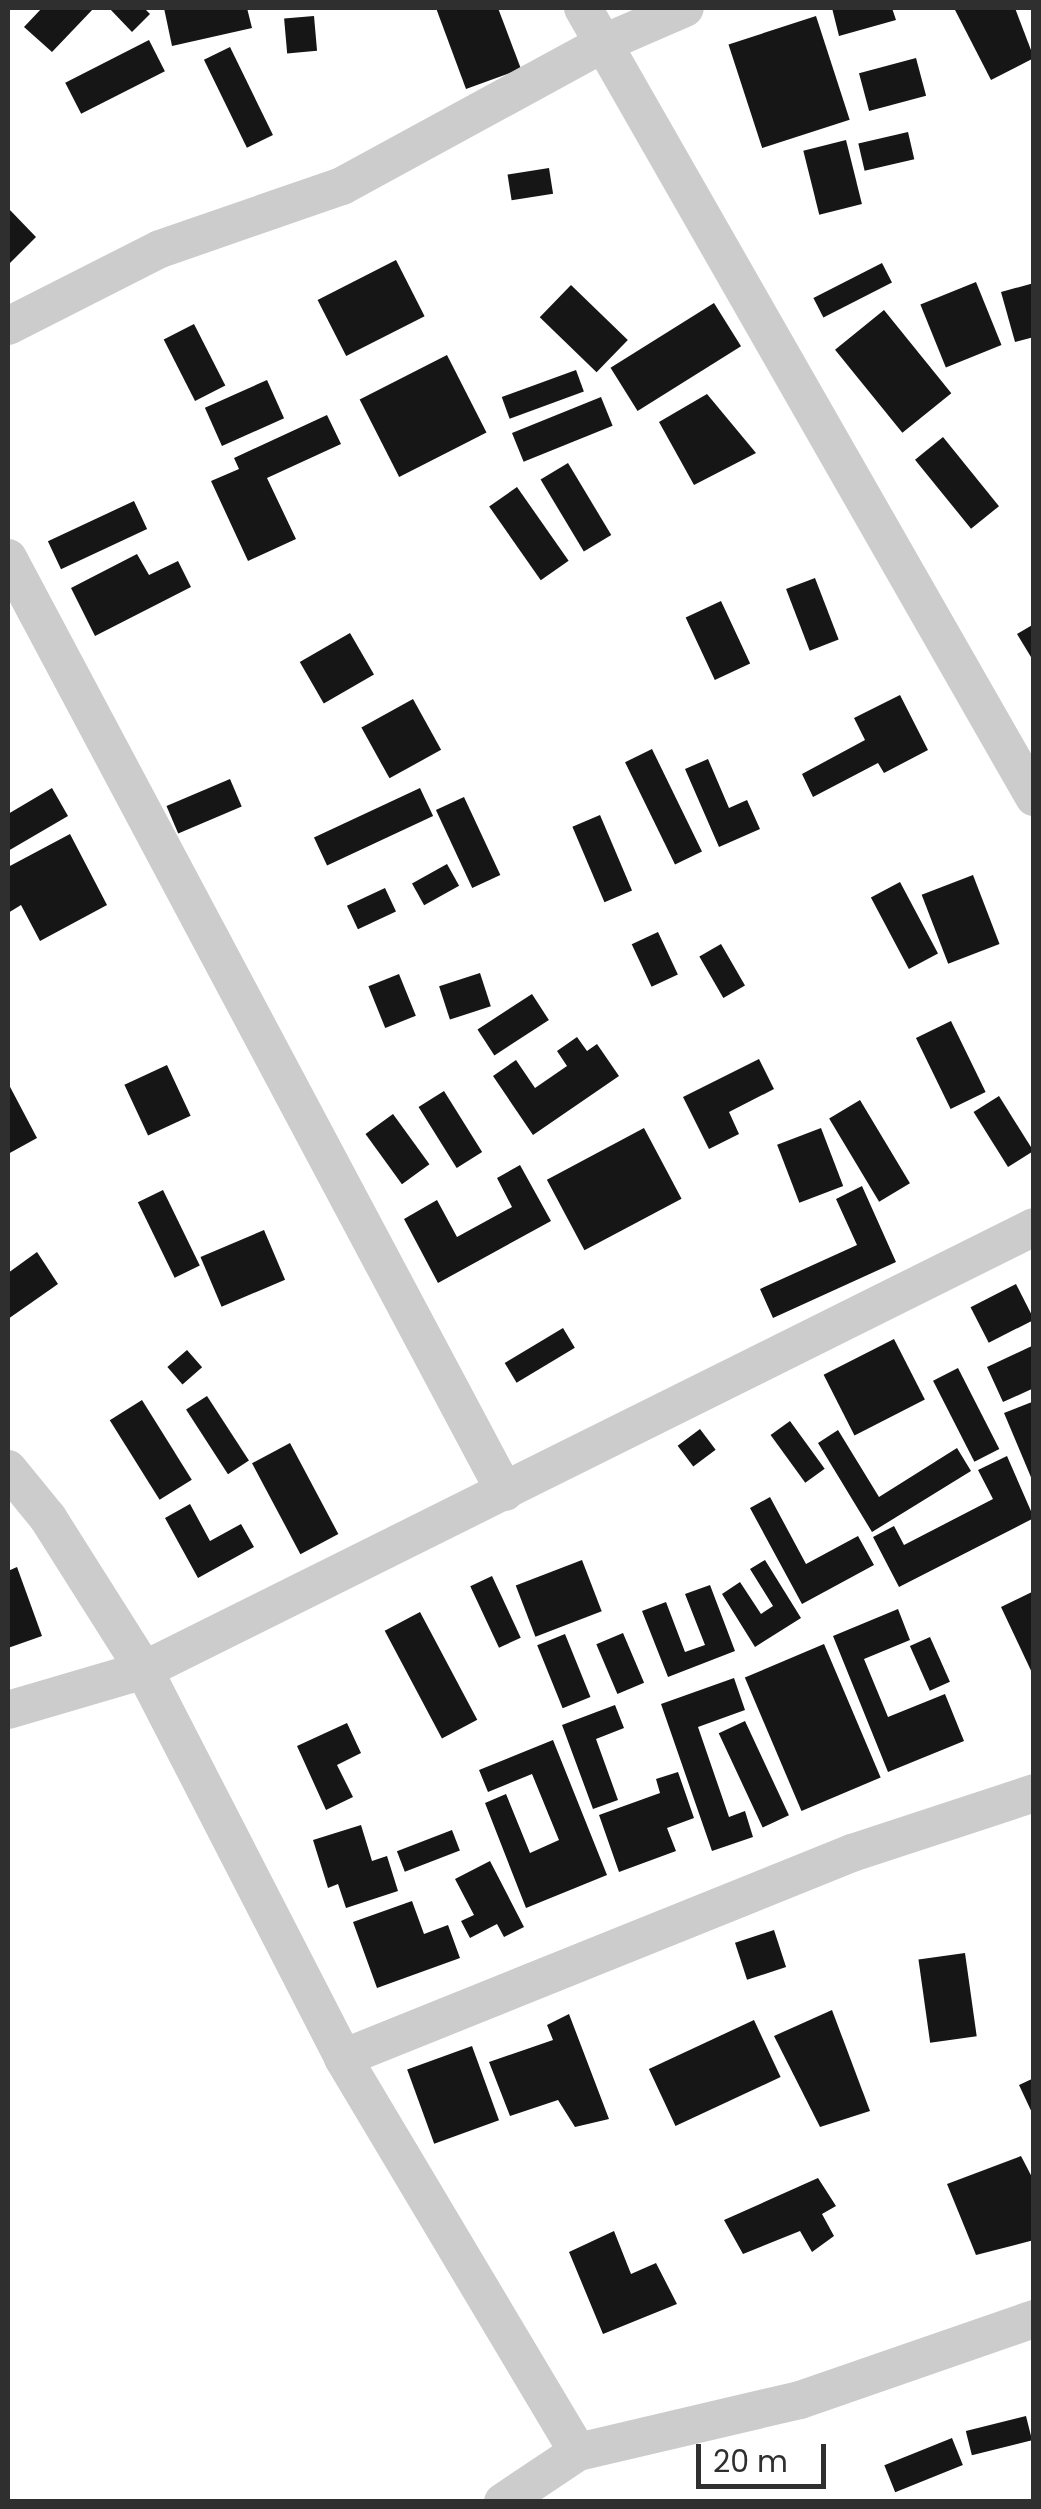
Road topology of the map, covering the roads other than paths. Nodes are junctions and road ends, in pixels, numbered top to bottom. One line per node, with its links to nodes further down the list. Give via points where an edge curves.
1 (584, 8): 3 (street)
2 (685, 8): 3 (street)
3 (604, 43): 4 (street, via 342,186 160,249); 6 (street)
4 (8, 326)
5 (8, 558): 9 (street, via 392,1291)
6 (1034, 797)
7 (1034, 1227): 9 (street)
8 (8, 1469): 10 (street, via 48,1518)
9 (505, 1492): 10 (street)
10 (144, 1670): 11 (street); 13 (street)
11 (8, 1710)
12 (1034, 1792): 13 (street, via 852,1853)
13 (343, 2058): 15 (street)
14 (1034, 2319): 15 (street, via 800,2400)
15 (578, 2452): 16 (street)
16 (504, 2502)

